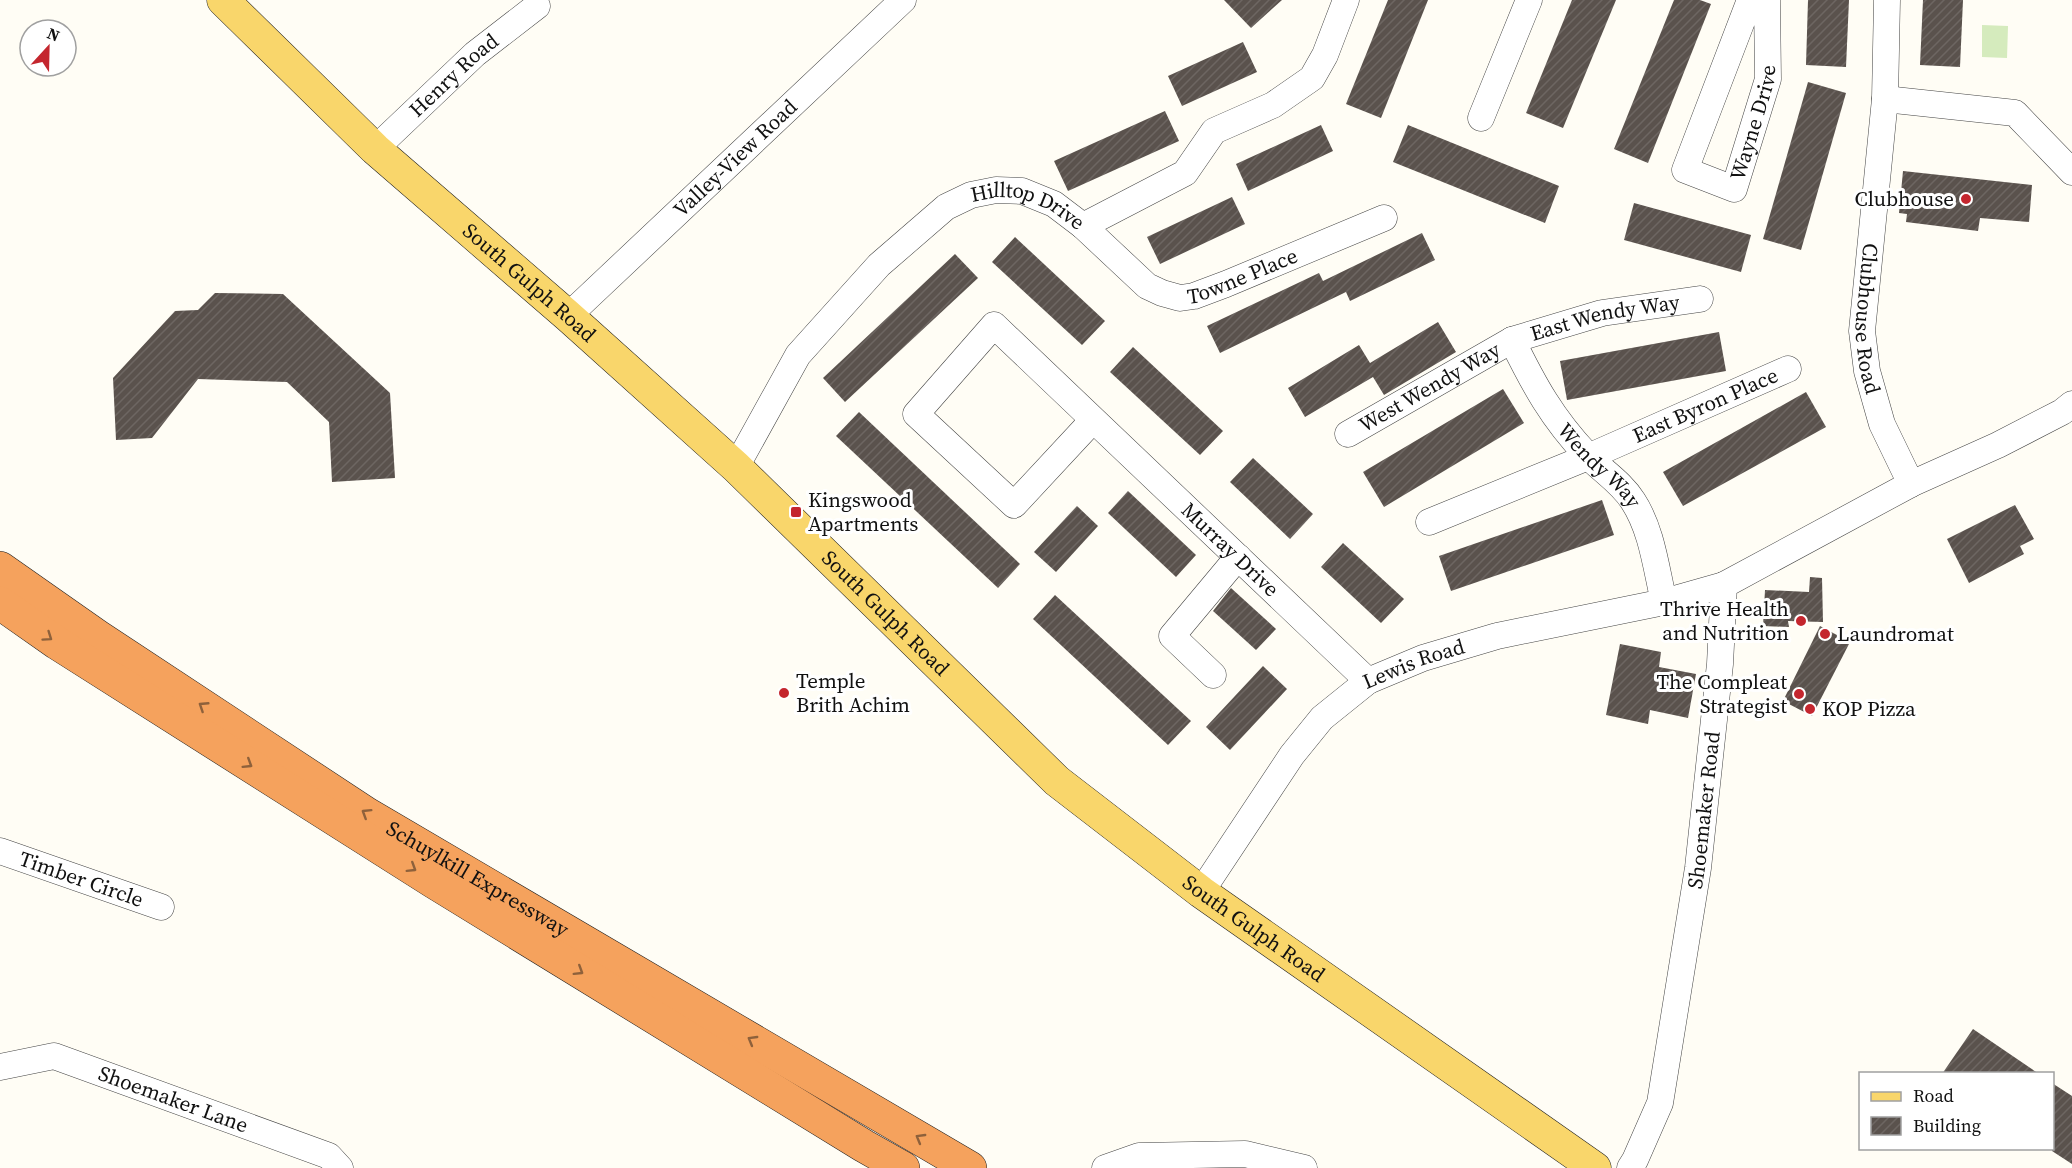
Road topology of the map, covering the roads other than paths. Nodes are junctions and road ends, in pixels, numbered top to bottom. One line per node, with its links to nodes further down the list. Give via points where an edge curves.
1 (223, 0): 11 (main road, South Gulph Road)
2 (903, 0): 16 (street, Valley-View Road)
3 (1346, 0): 14 (street, Hilltop Drive, via 1312,78 1274,105 1214,131 1185,173)
4 (1529, 0): 10 (street)
5 (1750, 0): 6 (street, Wayne Drive, via 1684,170 1734,189 1768,80)
6 (1767, 0)
7 (1887, 0): 9 (street, Clubhouse Road)
8 (537, 6): 11 (street, Henry Road, via 475,54)
9 (1885, 99): 12 (street, via 2015,113); 24 (street, Clubhouse Road, via 1862,331 1867,371 1882,424)
10 (1481, 118)
11 (375, 149): 16 (main road, South Gulph Road)
12 (2072, 172)
13 (1384, 218): 14 (street, Towne Place, via 1226,284 1180,298 1147,286)
14 (1083, 226): 23 (street, Hilltop Drive, via 1054,204 1022,191 996,190 971,195 946,207 879,264 798,355)
15 (1700, 299): 17 (street, East Wendy Way, via 1602,312)
16 (568, 316): 23 (main road, South Gulph Road)
17 (1512, 340): 21 (street, West Wendy Way); 22 (street, Wendy Way, via 1552,415)
18 (1788, 369): 22 (street, East Byron Place)
19 (2072, 404): 24 (street, via 1998,445)
20 (1093, 420): 20 (street, Murray Drive, via 994,325 916,414 1014,505); 26 (street, Murray Drive)
21 (1348, 434)
22 (1588, 457): 25 (street, East Byron Place); 29 (street, Wendy Way, via 1617,480 1633,501 1649,534)
23 (736, 467): 34 (main road, South Gulph Road, via 1057,781)
24 (1911, 484): 28 (street)
25 (1429, 522)
26 (1238, 557): 31 (street, via 1172,636); 32 (street, Murray Drive)
27 (0, 568): 39 (highway, Schuylkill Expressway, one-way to 27, via 367,814)
28 (1724, 585): 29 (street, Lewis Road); 43 (street, Shoemaker Road, via 1720,664 1684,958 1660,1103)
29 (1664, 602): 32 (street, Lewis Road, via 1497,636 1423,658)
30 (0, 603): 38 (highway, Schuylkill Expressway, one-way to 38, via 434,882)
31 (1213, 675)
32 (1368, 681): 34 (street, Lewis Road, via 1322,718 1292,755)
33 (0, 851): 35 (street, Timber Circle)
34 (1201, 892): 42 (main road, South Gulph Road)
35 (161, 907)
36 (0, 1067): 37 (street, Shoemaker Lane, via 54,1056 329,1156)
37 (340, 1168)
38 (903, 1168)
39 (970, 1168)
40 (1105, 1168): 41 (street, via 1139,1156 1245,1154)
41 (1304, 1168)
42 (1595, 1168)
43 (1630, 1168)

